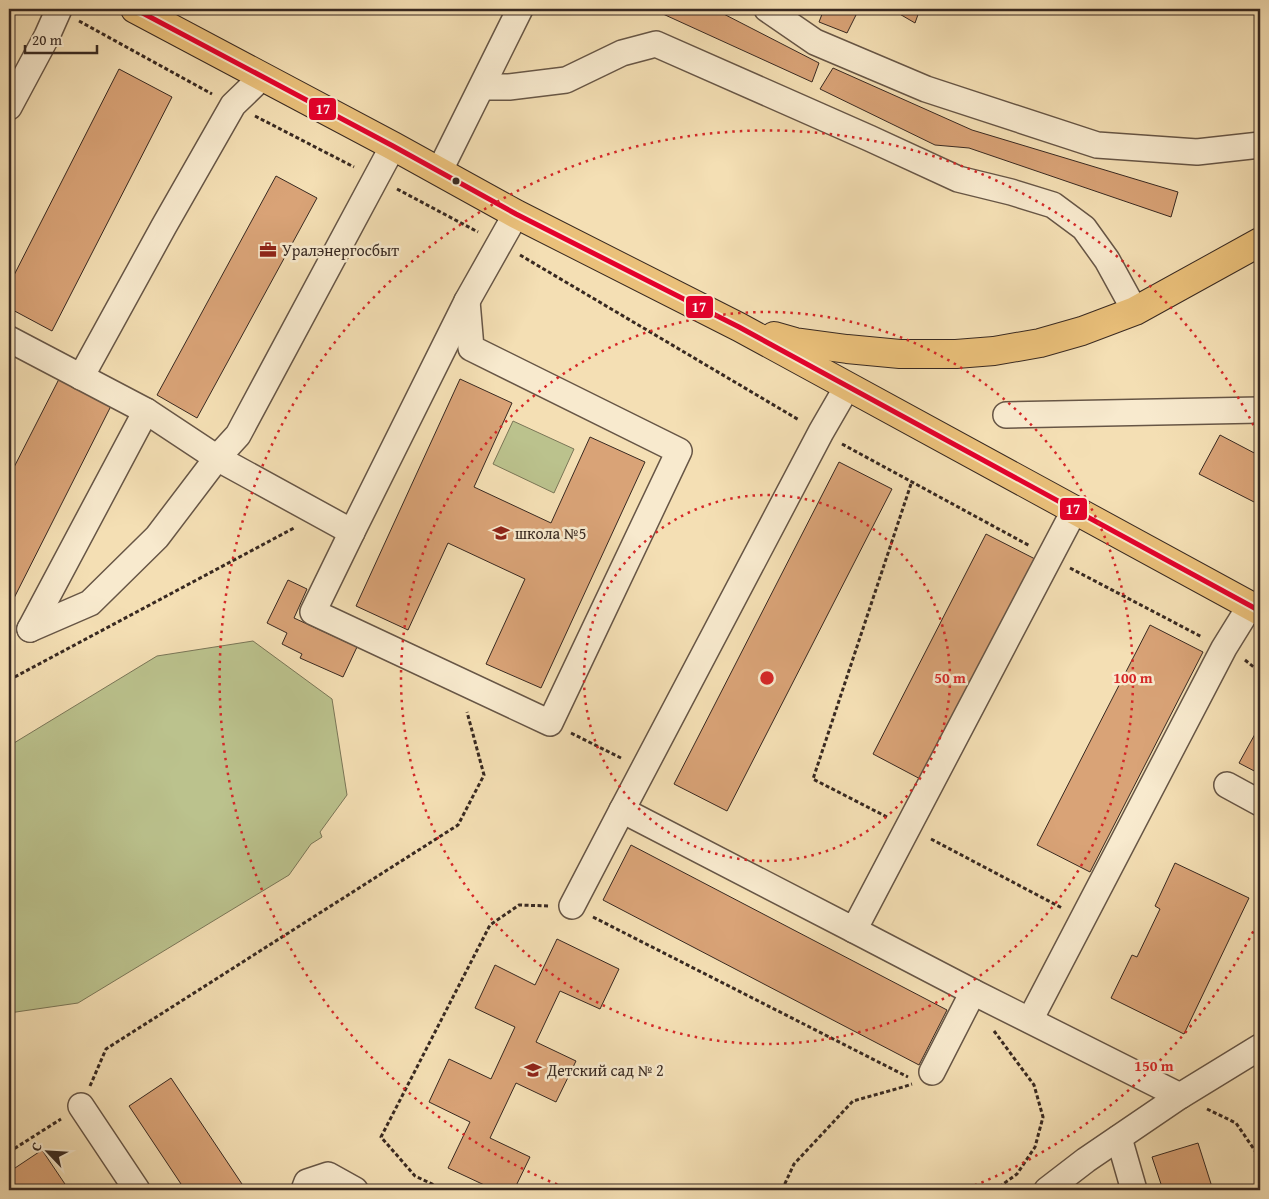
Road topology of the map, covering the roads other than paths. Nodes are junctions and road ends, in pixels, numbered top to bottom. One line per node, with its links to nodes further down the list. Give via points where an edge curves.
1 (135, 9): 5 (main road)
2 (520, 9): 6 (street)
3 (767, 9): 8 (street, via 815,42 926,89 1097,145 1197,152)
4 (58, 10): 7 (street)
5 (262, 77): 9 (main road); 17 (street, via 233,105)
6 (482, 87): 10 (street); 14 (street, via 566,80 622,53 656,44 958,179 1053,206 1084,228 1107,260)
7 (9, 107)
8 (1260, 145)
9 (393, 146): 10 (main road); 22 (street, via 238,435)
10 (439, 172): 11 (main road)
11 (516, 214): 13 (street); 15 (main road)
12 (1260, 242): 14 (main road)
13 (467, 301): 24 (street); 24 (street, via 471,348 679,452 550,723 313,612)
14 (1135, 310): 15 (main road, via 1040,344 956,354 900,354 847,349 795,342)
15 (738, 327): 18 (main road)
16 (9, 339): 17 (street)
17 (81, 377): 20 (street)
18 (847, 387): 23 (main road); 28 (street)
19 (1260, 410): 21 (street)
20 (146, 411): 22 (street); 22 (street, via 30,629 90,603 157,537)
21 (1006, 415)
22 (217, 458): 24 (street)
23 (1074, 511): 25 (main road); 30 (street)
24 (352, 532)
25 (1257, 614): 32 (street, via 1224,648)
26 (1227, 785): 27 (street)
27 (1260, 803)
28 (622, 810): 29 (street); 30 (street)
29 (572, 906)
30 (854, 930): 31 (street)
31 (973, 992): 32 (street); 34 (street)
32 (1030, 1020): 35 (street)
33 (1260, 1047): 35 (street)
34 (920, 1074)
35 (1180, 1096): 37 (street)
36 (81, 1106): 38 (street)
37 (1119, 1138): 41 (street); 42 (street)
38 (137, 1190)
39 (304, 1190): 40 (street, via 307,1182 328,1175)
40 (355, 1190)
41 (1048, 1190)
42 (1134, 1190)

